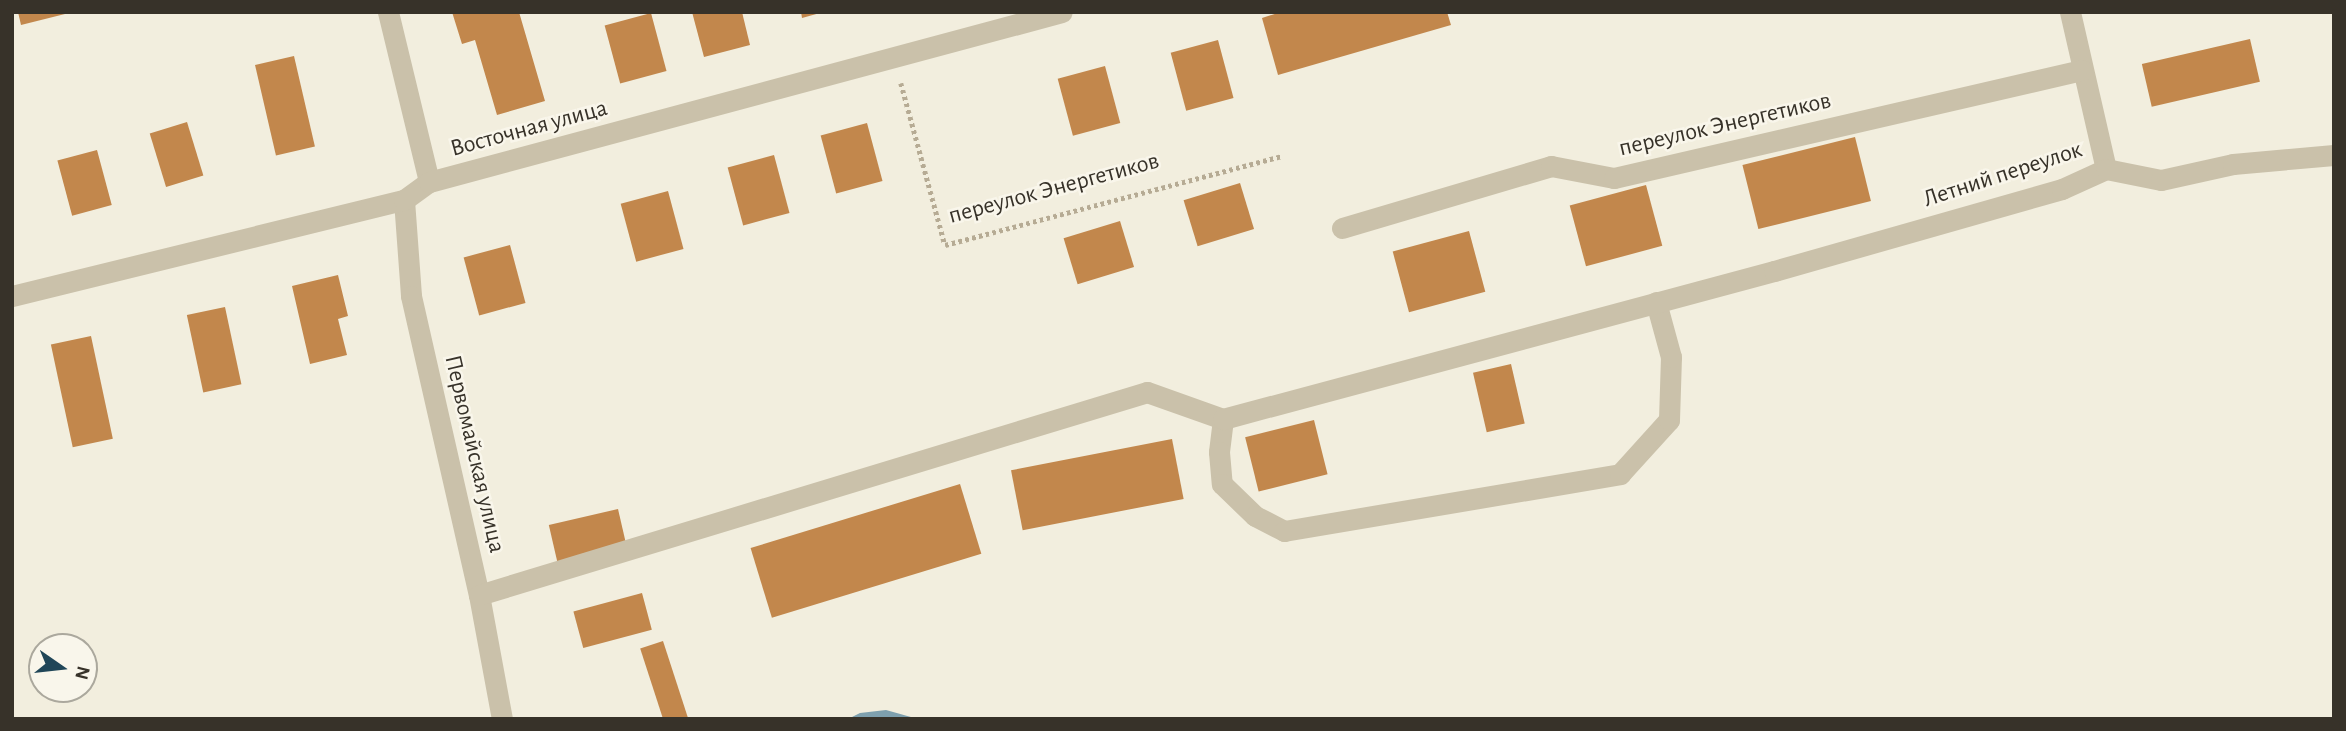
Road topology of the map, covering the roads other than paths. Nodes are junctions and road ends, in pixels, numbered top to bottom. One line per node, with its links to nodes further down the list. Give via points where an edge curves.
1 (388, 12): 7 (street)
2 (1062, 12): 7 (street, Восточная улица)
3 (2070, 12): 4 (street)
4 (2082, 70): 6 (street); 9 (street, переулок Энергетиков, via 1614,178 1551,166)
5 (2334, 155): 6 (street, Летний переулок, via 2232,164 2161,180)
6 (2106, 169): 11 (street, Летний переулок, via 2062,189)
7 (429, 182): 8 (street, Восточная улица)
8 (404, 200): 10 (street, Восточная улица); 13 (street, Первомайская улица, via 411,296)
9 (1342, 228)
10 (12, 296)
11 (1656, 302): 12 (street, Летний переулок); 12 (street, via 1671,357 1669,421 1620,474 1283,531 1255,516 1222,484)
12 (1223, 419): 13 (street, via 1147,392)
13 (480, 595): 14 (street, Первомайская улица)
14 (502, 719)

